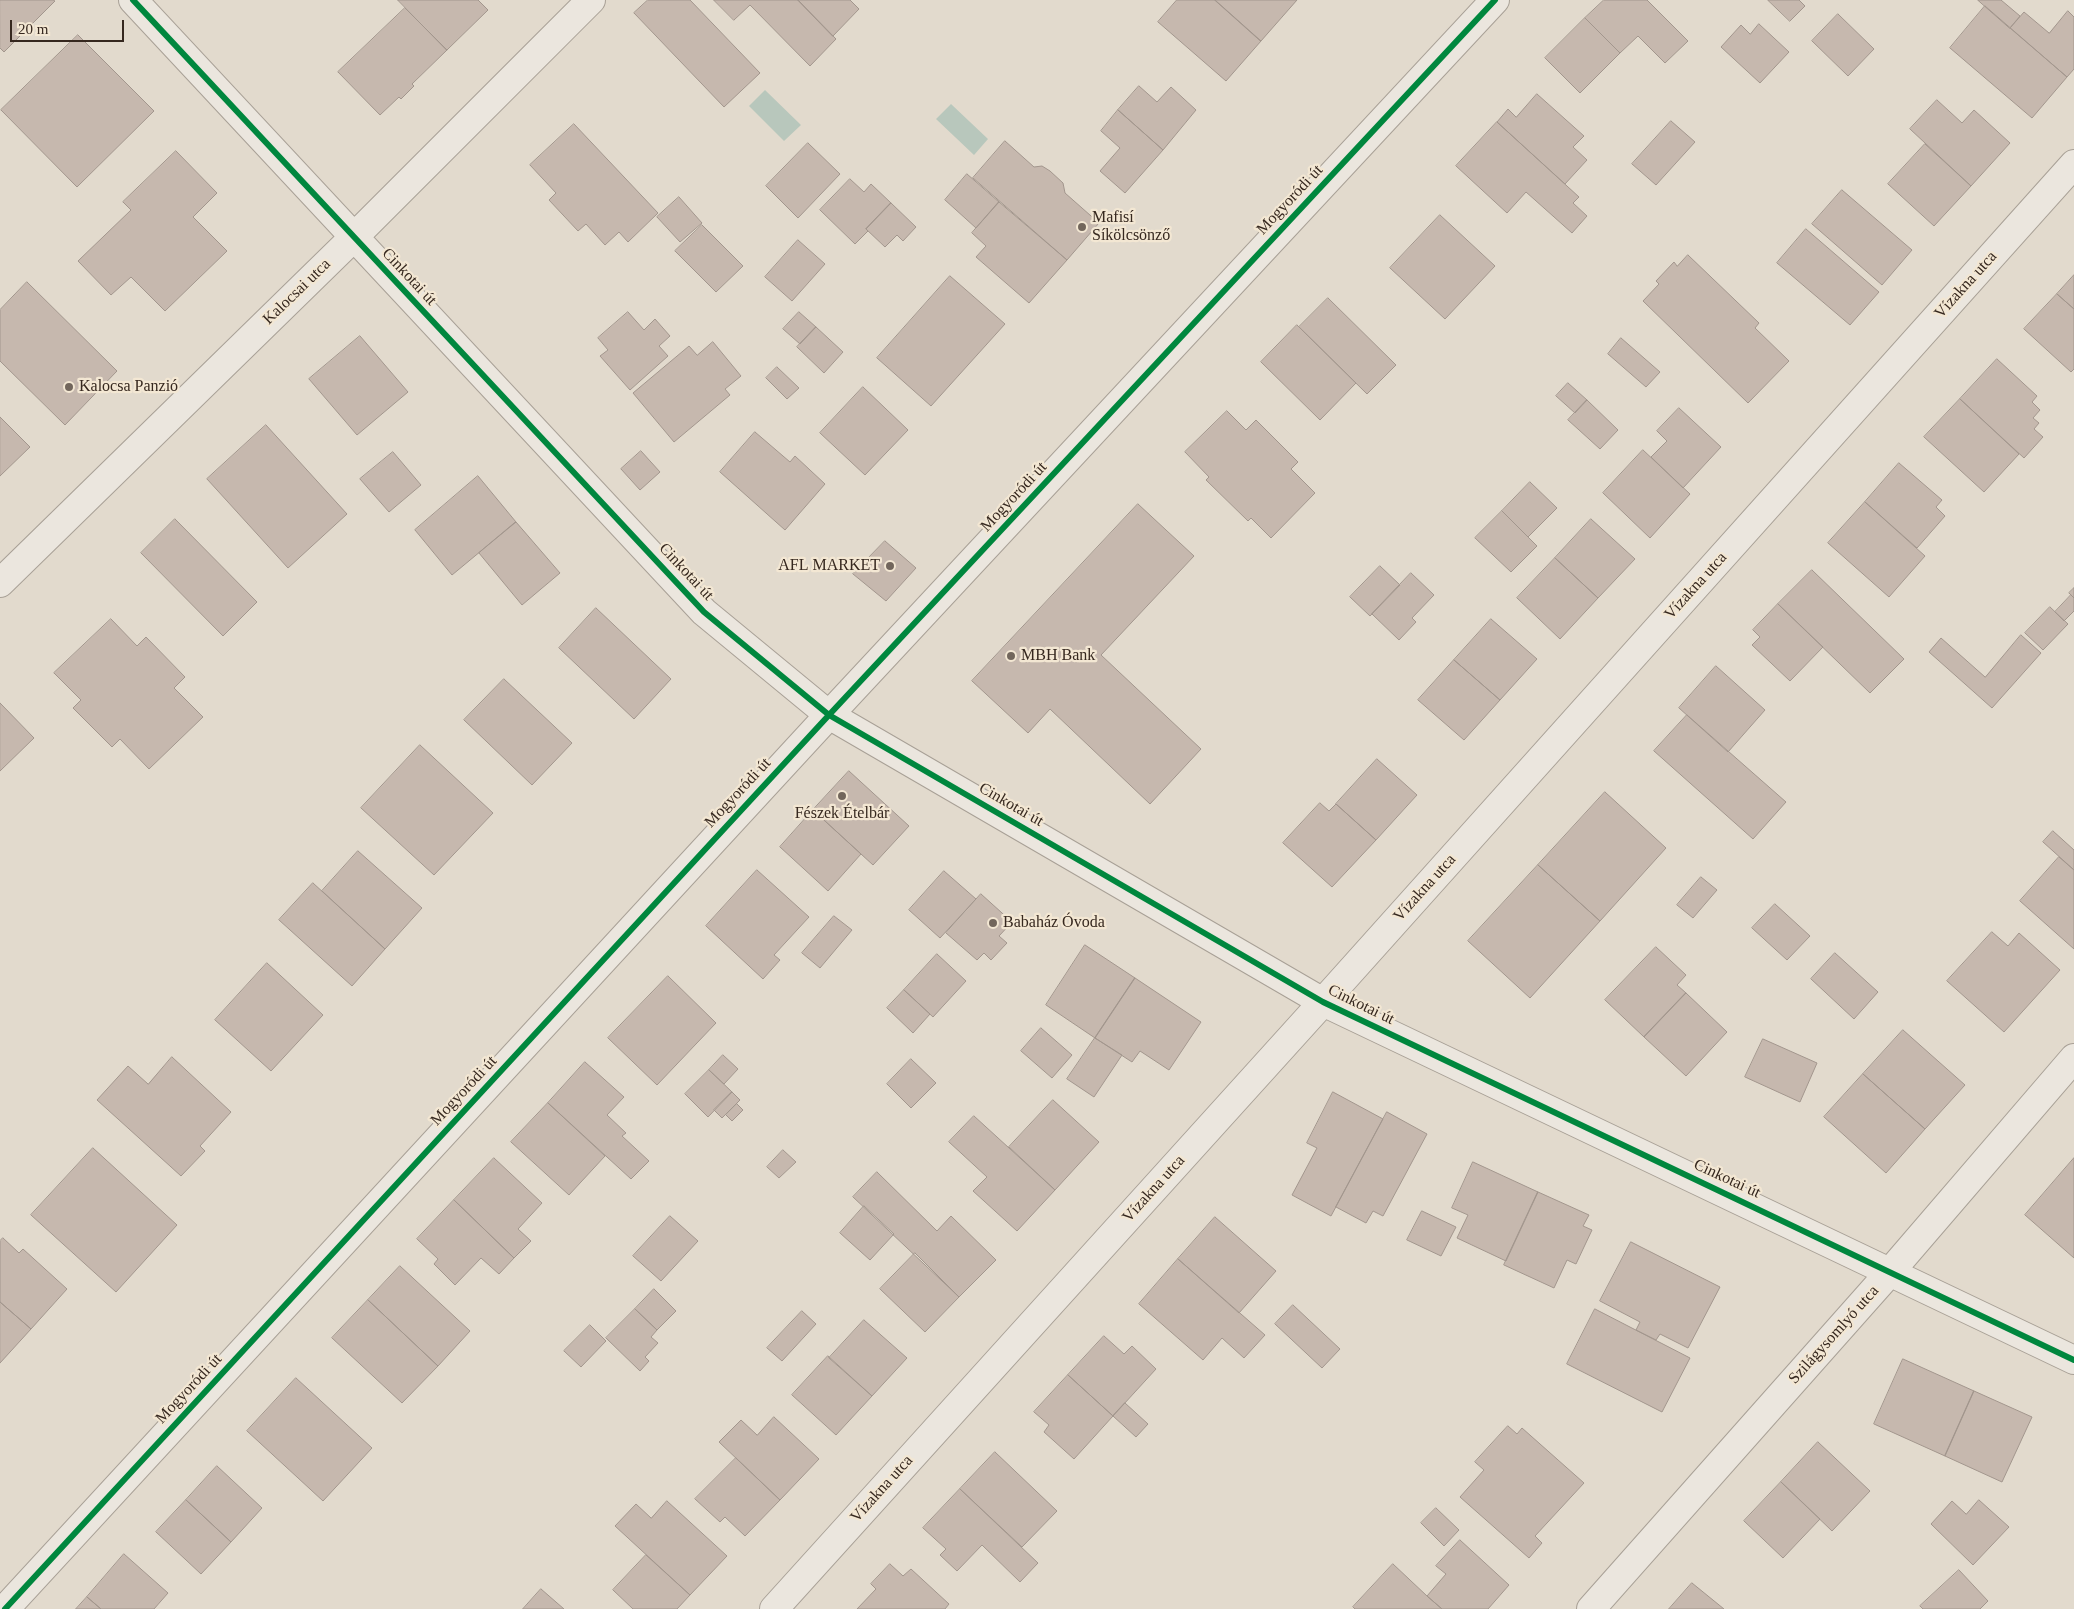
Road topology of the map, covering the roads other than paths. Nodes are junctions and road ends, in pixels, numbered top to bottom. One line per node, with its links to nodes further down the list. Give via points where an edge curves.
1 (133, 0): 5 (street, Cinkotai út)
2 (592, 0): 5 (street, Kalocsai utca)
3 (1495, 0): 7 (street, Mogyoródi út)
4 (2074, 164): 8 (street, Vízakna utca)
5 (353, 238): 6 (street, Kalocsai utca); 7 (street, Cinkotai út, via 704,612)
6 (0, 582)
7 (829, 715): 8 (street, Cinkotai út); 12 (street, Mogyoródi út)
8 (1323, 1002): 10 (street, Cinkotai út); 13 (street, Vízakna utca)
9 (2074, 1058): 10 (street, Szilágysomlyó utca)
10 (1890, 1272): 11 (street, Cinkotai út); 14 (street, Szilágysomlyó utca)
11 (2074, 1360)
12 (5, 1609)
13 (774, 1609)
14 (1591, 1609)

